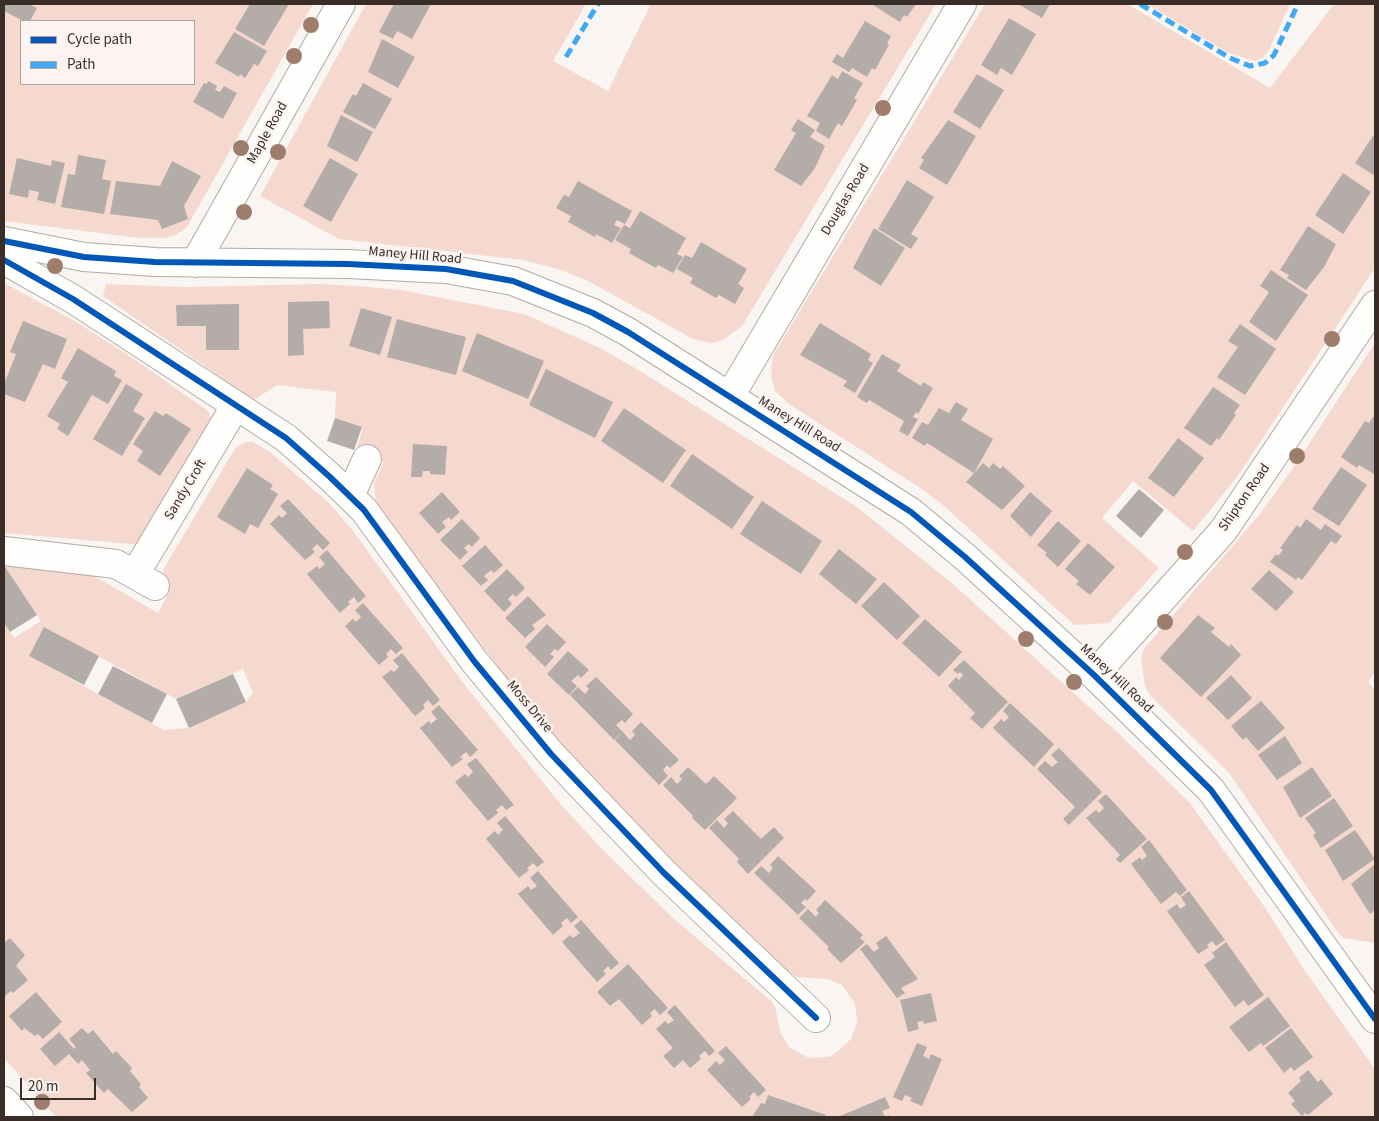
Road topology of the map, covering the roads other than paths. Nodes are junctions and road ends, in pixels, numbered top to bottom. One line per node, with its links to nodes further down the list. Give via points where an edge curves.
1 (341, 4): 6 (street, Maple Road)
2 (962, 4): 9 (street, Douglas Road)
3 (4, 241): 4 (street, Maney Hill Road)
4 (84, 257): 6 (street, Maney Hill Road); 7 (street)
5 (4, 260): 7 (street)
6 (195, 263): 9 (street, Maney Hill Road, via 348,264 446,269 513,281 593,313)
7 (73, 300): 10 (street)
8 (1375, 305): 14 (street, Shipton Road, via 1222,531)
9 (730, 396): 14 (street, Maney Hill Road, via 918,517)
10 (236, 405): 12 (street, Moss Drive, via 286,438); 13 (street, Sandy Croft, via 135,575)
11 (367, 459): 12 (street)
12 (350, 496): 16 (street, Moss Drive, via 392,546 474,661 551,754 664,873)
13 (4, 552)
14 (1094, 675): 15 (street, Maney Hill Road, via 1211,790)
15 (1367, 989): 17 (street, Maney Hill Road)
16 (816, 1018)
17 (1375, 1019)
18 (4, 1101): 19 (street)
19 (19, 1117)

